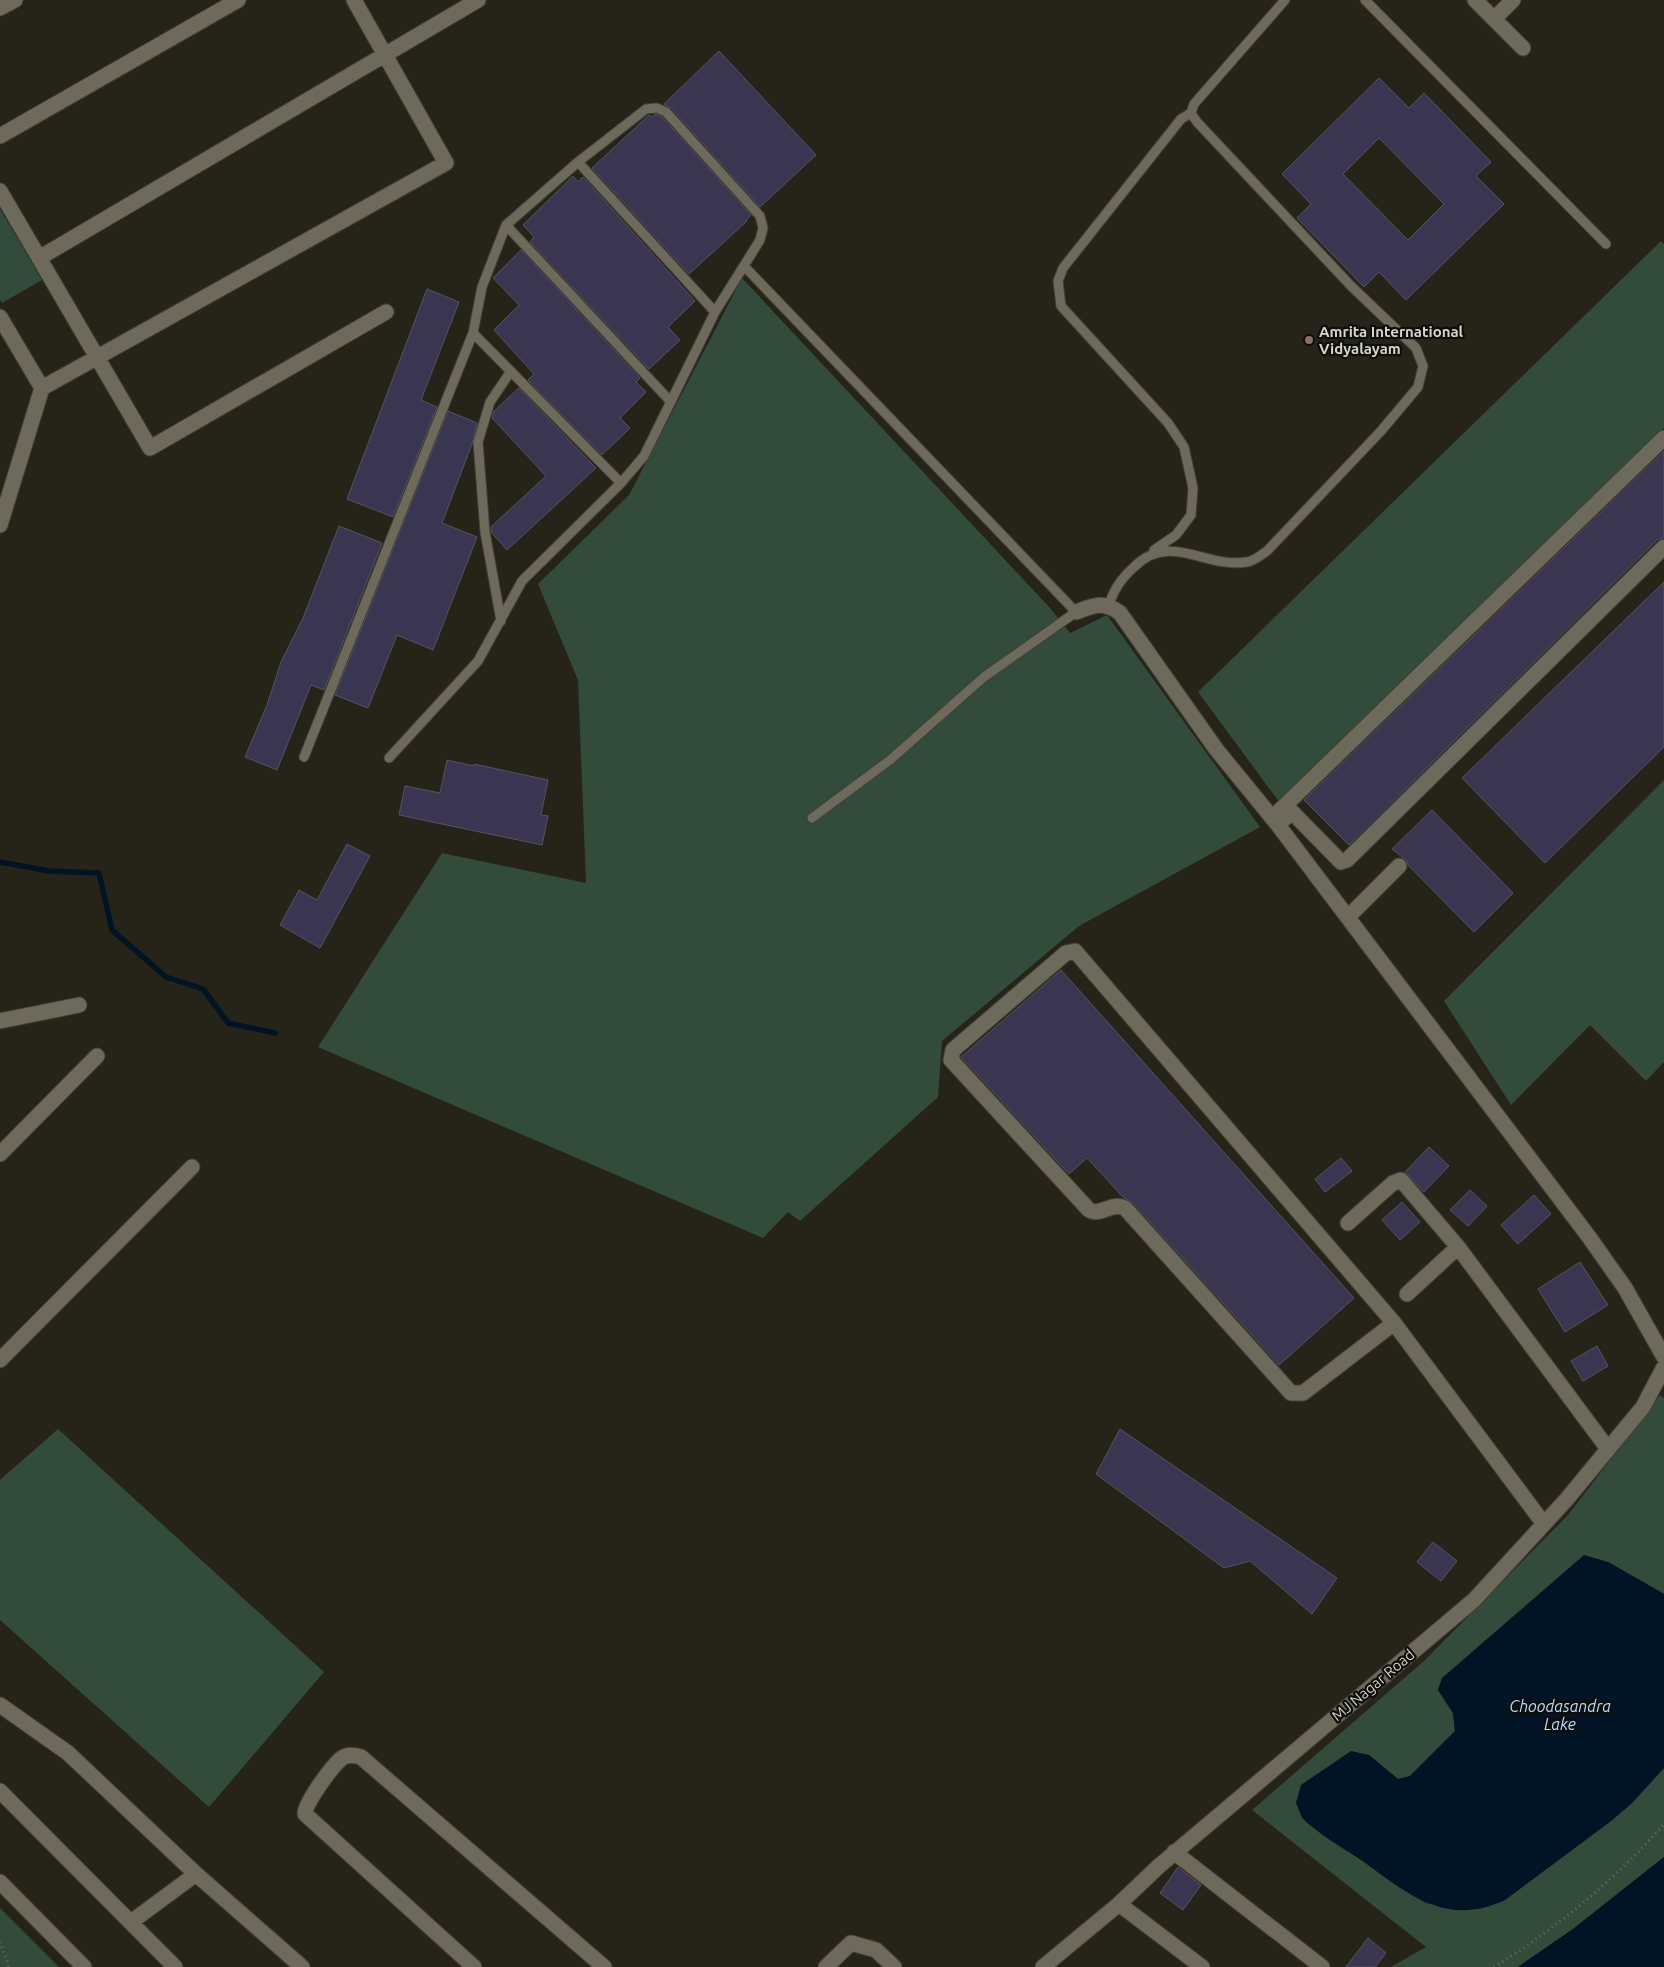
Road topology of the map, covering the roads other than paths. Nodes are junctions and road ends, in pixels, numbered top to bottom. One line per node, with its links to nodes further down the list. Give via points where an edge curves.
1 (15, 0): 9 (street)
2 (238, 0): 14 (street)
3 (354, 0): 12 (street)
4 (478, 0): 12 (street)
5 (1285, 0): 13 (lane, via 1194,104)
6 (1365, 0): 18 (lane)
7 (1474, 0): 10 (street)
8 (1513, 0): 10 (street)
9 (0, 8)
10 (1494, 19): 11 (street)
11 (1523, 48)
12 (385, 55): 19 (street); 25 (street, via 446,163)
13 (1191, 113): 33 (lane, via 1181,119 1163,141 1063,268 1058,281 1061,306 1168,422 1184,447 1193,488 1191,515 1176,535); 33 (lane, via 1351,286 1416,348 1423,366 1418,388 1267,551 1249,562 1225,562 1162,550)
14 (0, 136)
15 (578, 162): 17 (lane); 20 (lane, via 646,109 657,108 666,112 760,216 763,228 760,240); 22 (lane)
16 (0, 191): 19 (street)
17 (506, 226): 24 (lane, via 482,286); 28 (lane)
18 (1606, 244)
19 (39, 258): 25 (street)
20 (744, 266): 22 (lane); 35 (lane)
21 (386, 312): 25 (street, via 150,448)
22 (715, 312): 28 (lane)
23 (0, 317): 27 (street)
24 (473, 333): 26 (lane); 37 (lane)
25 (97, 357): 27 (street)
26 (511, 372): 30 (lane); 36 (lane, via 490,402 478,442 485,532)
27 (42, 388): 31 (street)
28 (671, 402): 30 (lane, via 644,456)
29 (1664, 438): 39 (street)
30 (621, 483): 36 (lane, via 522,581)
31 (0, 525)
32 (1664, 547): 39 (street, via 1347,860 1341,862)
33 (1144, 557): 34 (lane, via 1122,578)
34 (1109, 605): 35 (street, via 1094,605); 41 (street, via 1120,613 1216,749)
35 (1076, 612): 40 (lane, via 984,677 890,760)
36 (502, 622): 38 (lane, via 478,661)
37 (304, 757)
38 (389, 758)
39 (1289, 808): 41 (street)
40 (812, 818)
41 (1275, 821): 43 (street)
42 (1399, 866): 43 (street)
43 (1348, 918): 53 (street, via 1589,1237 1625,1288)
44 (79, 1005): 45 (street)
45 (0, 1020)
46 (97, 1056): 47 (street)
47 (0, 1154)
48 (192, 1167): 54 (street)
49 (1348, 1223): 50 (street, via 1392,1183 1401,1180)
50 (1458, 1247): 51 (street); 56 (street)
51 (1408, 1294)
52 (1394, 1323): 52 (street, via 1075,951 1066,953 952,1050 951,1060 1089,1210 1097,1212 1115,1205 1125,1208 1291,1393 1302,1393); 57 (street)
53 (1664, 1357)
54 (0, 1360)
55 (1664, 1367): 56 (street, MJ Nagar Road, via 1644,1407)
56 (1608, 1449): 57 (street, MJ Nagar Road)
57 (1544, 1524): 60 (street, MJ Nagar Road, via 1474,1600)
58 (0, 1705): 61 (street, via 68,1753)
59 (0, 1791): 64 (street)
60 (1174, 1852): 63 (street, MJ Nagar Road); 74 (street)
61 (196, 1874): 64 (street); 68 (street)
62 (0, 1882): 66 (street)
63 (1119, 1904): 65 (street, MJ Nagar Road); 73 (street)
64 (131, 1922): 67 (street)
65 (1045, 1966)
66 (84, 1967)
67 (175, 1967)
68 (302, 1967)
69 (474, 1967): 70 (street, via 305,1814 308,1801 342,1758 351,1755 361,1757)
70 (604, 1967)
71 (826, 1967): 72 (street, via 851,1944 876,1950)
72 (894, 1967)
73 (1202, 1967)
74 (1322, 1967)

